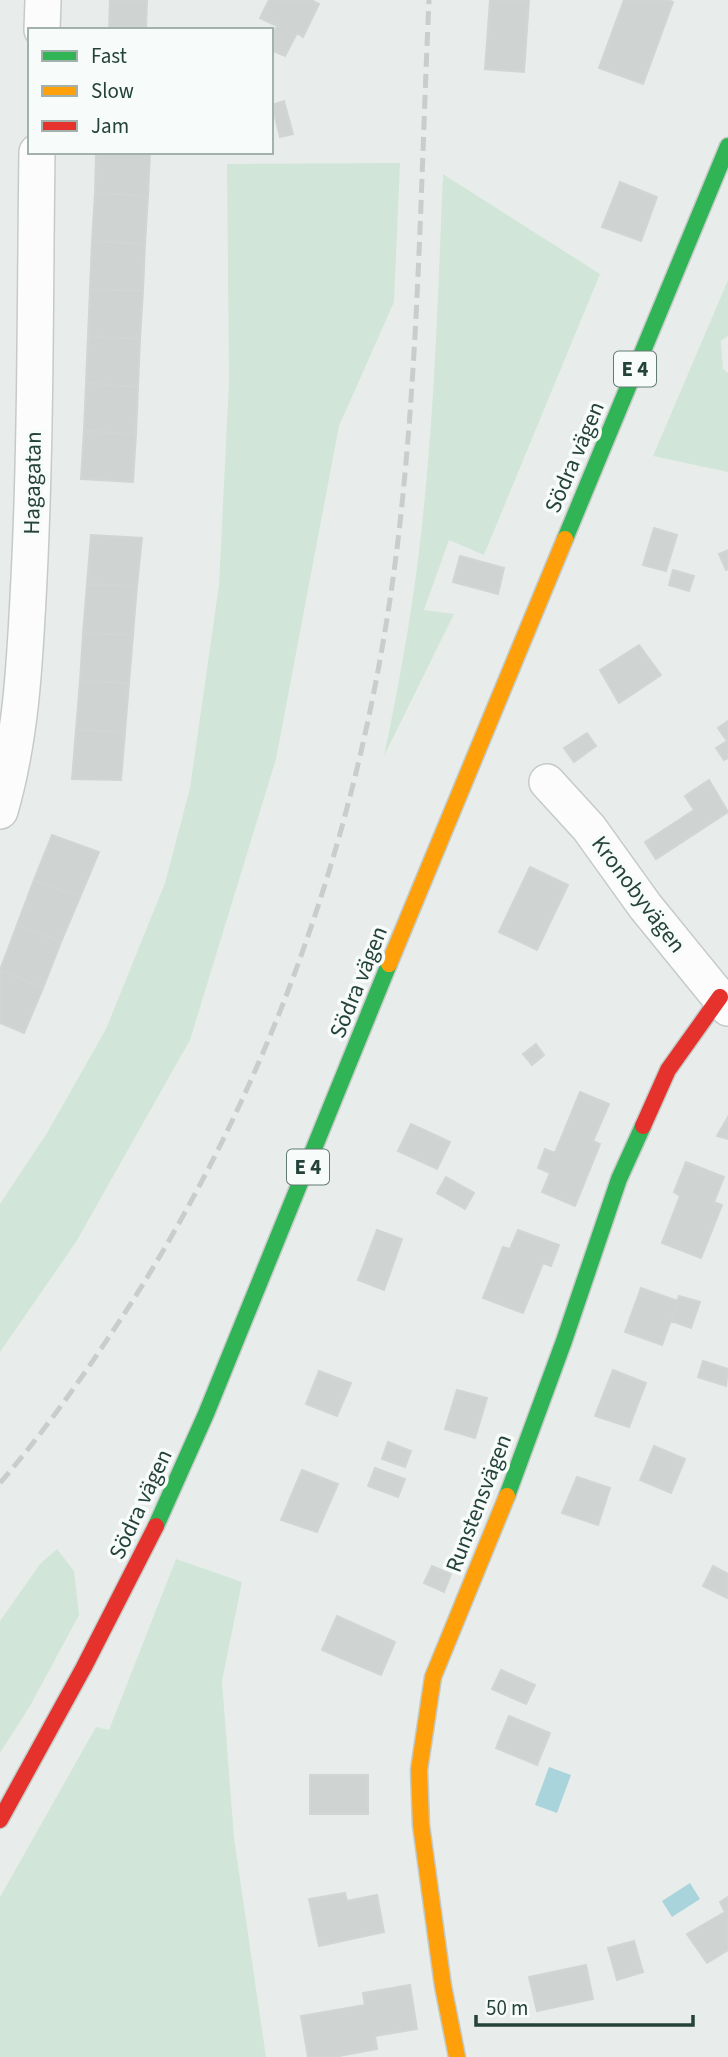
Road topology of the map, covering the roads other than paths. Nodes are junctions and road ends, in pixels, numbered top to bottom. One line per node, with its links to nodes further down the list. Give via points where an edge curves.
1 (43, 0): 2 (street)
2 (42, 28)
3 (728, 146): 8 (main road, Södra vägen / E 4, via 206,1414 144,1552)
4 (37, 154): 6 (street, Hagagatan, via 32,515 23,694)
5 (547, 782): 7 (street, Kronobyvägen, via 589,828)
6 (0, 811)
7 (724, 1003): 9 (main road, Runstensvägen, via 668,1070 619,1179 516,1471 433,1677 419,1770 421,1825)
8 (0, 1820)
9 (457, 2057)

